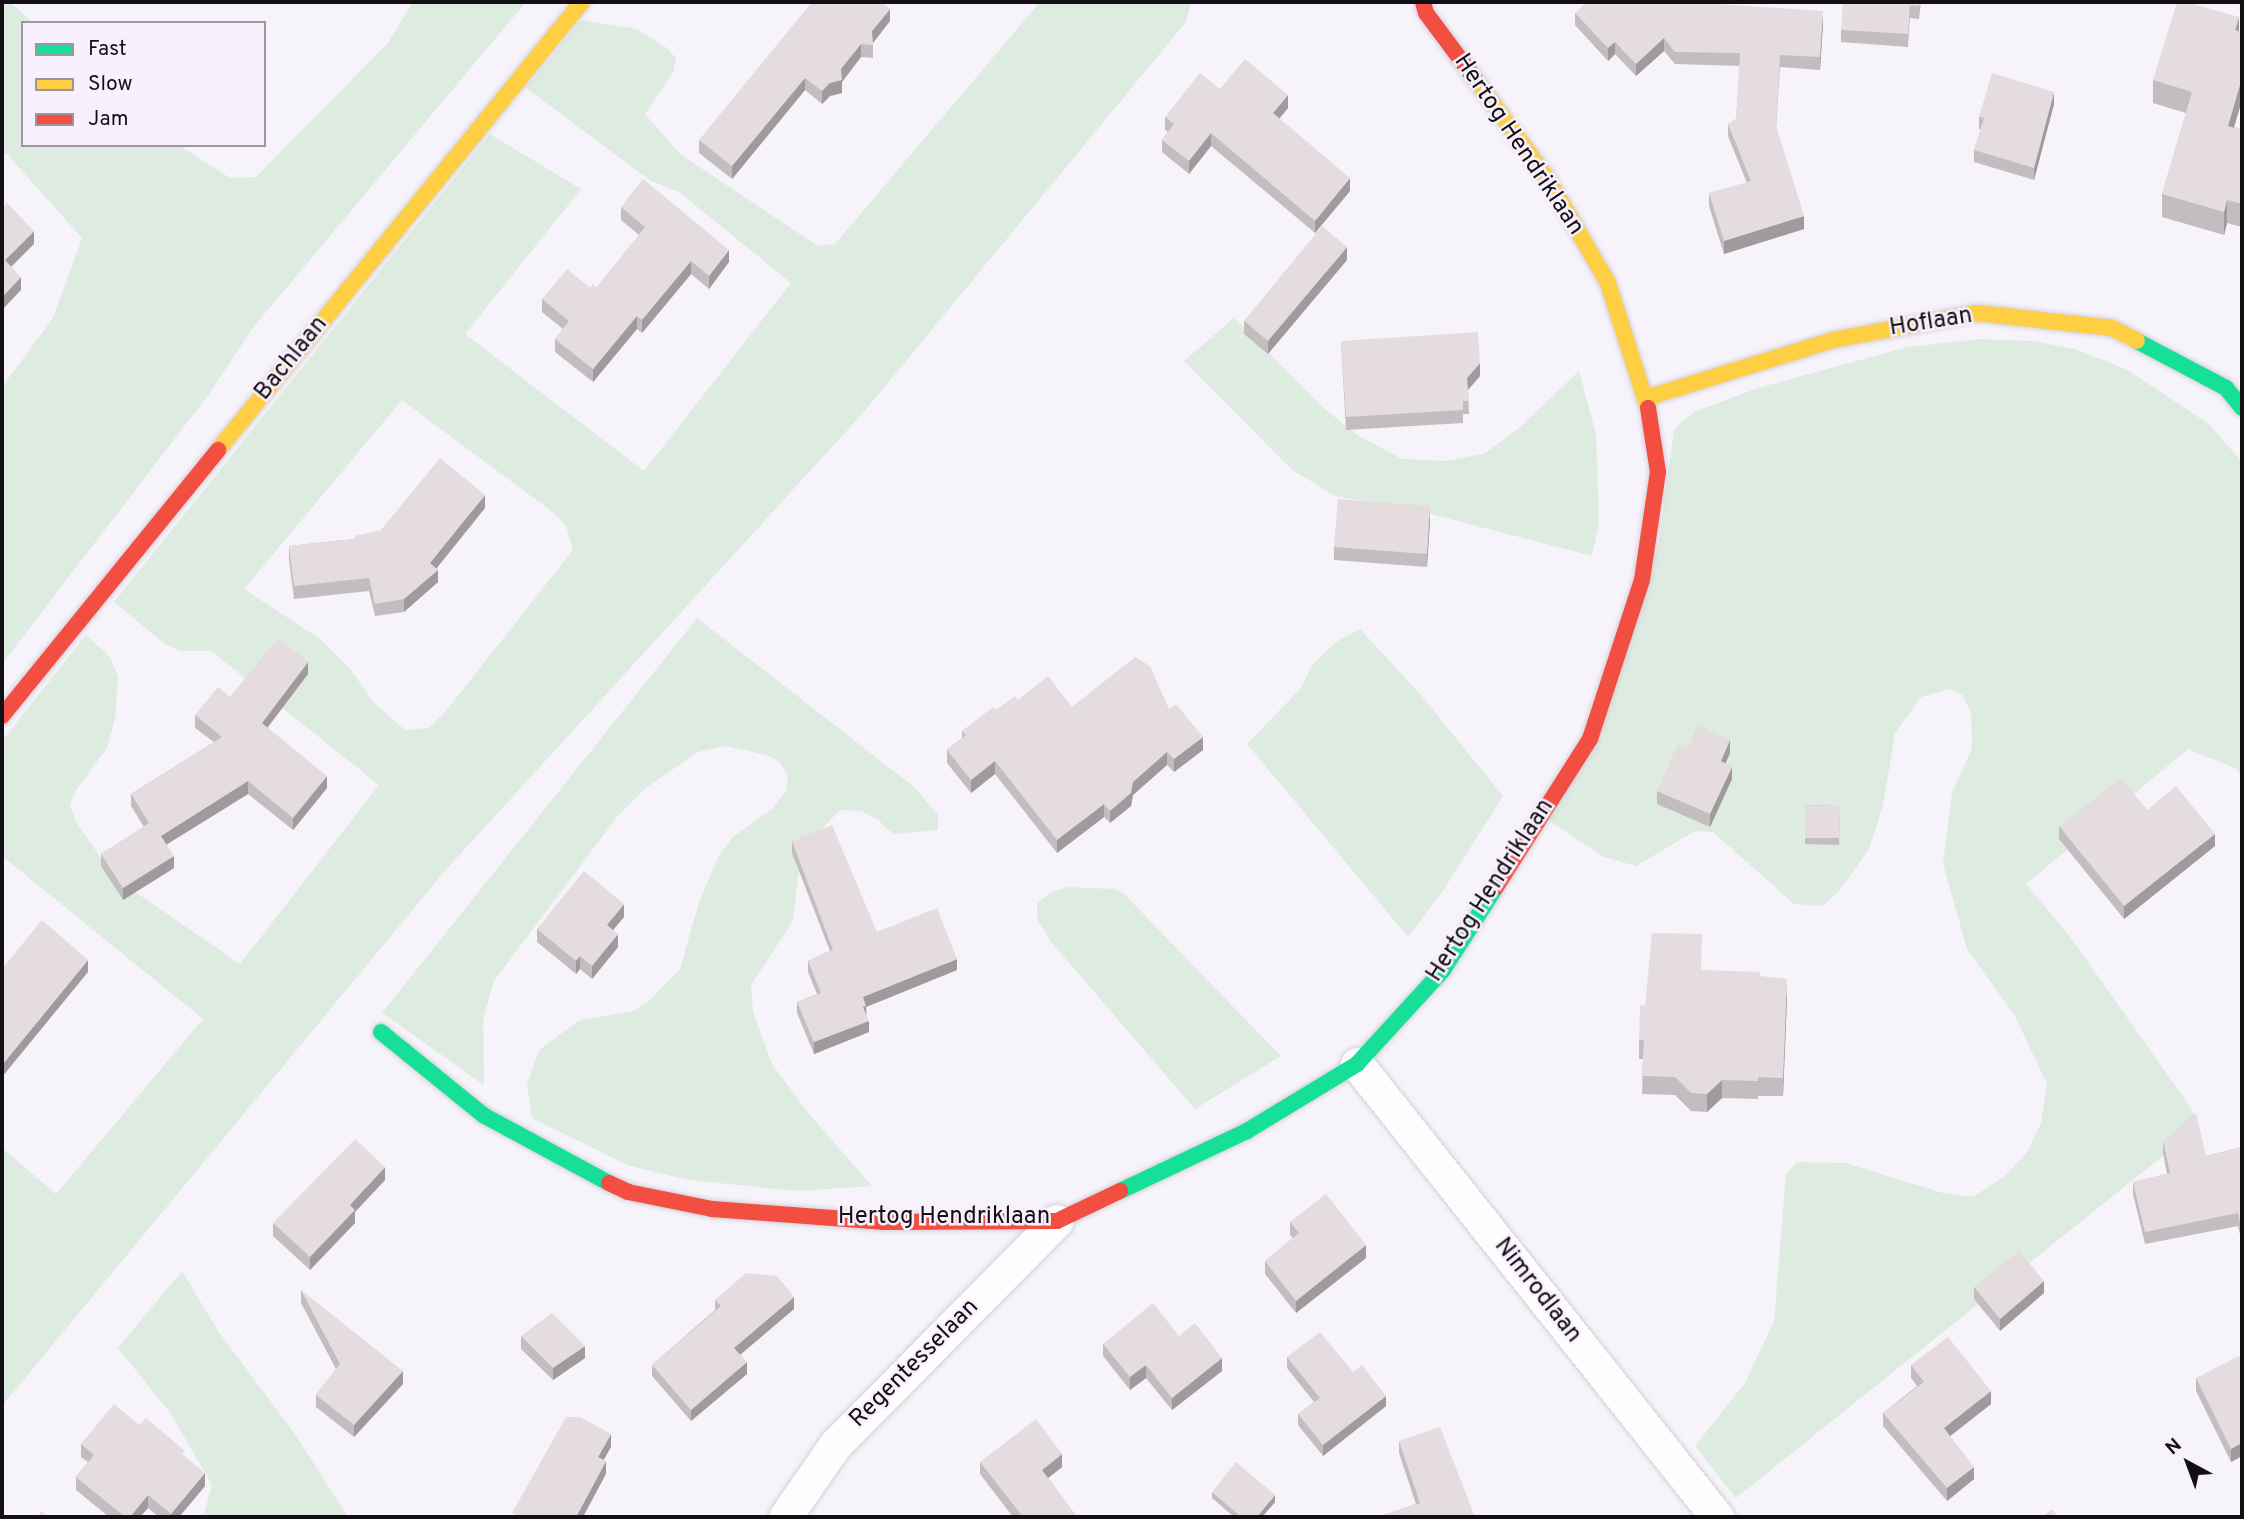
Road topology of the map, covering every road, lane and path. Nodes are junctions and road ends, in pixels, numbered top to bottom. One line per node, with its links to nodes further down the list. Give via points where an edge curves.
1 (582, 2): 5 (street, Bachlaan)
2 (1423, 2): 3 (street, Hertog Hendriklaan, via 1426,13 1547,178 1608,284)
3 (1646, 398): 4 (street, Hoflaan, via 1833,340 1977,313 2112,328 2226,388); 7 (street, Hertog Hendriklaan, via 1658,472 1642,580 1590,739 1443,970)
4 (2242, 408)
5 (2, 716)
6 (382, 1032): 8 (street, Hertog Hendriklaan, via 483,1115 628,1192 712,1209 883,1222)
7 (1357, 1064): 8 (street, Hertog Hendriklaan, via 1247,1131); 10 (street, Nimrodlaan)
8 (1057, 1221): 9 (street, Regentesselaan, via 835,1445)
9 (785, 1517)
10 (1717, 1517)

